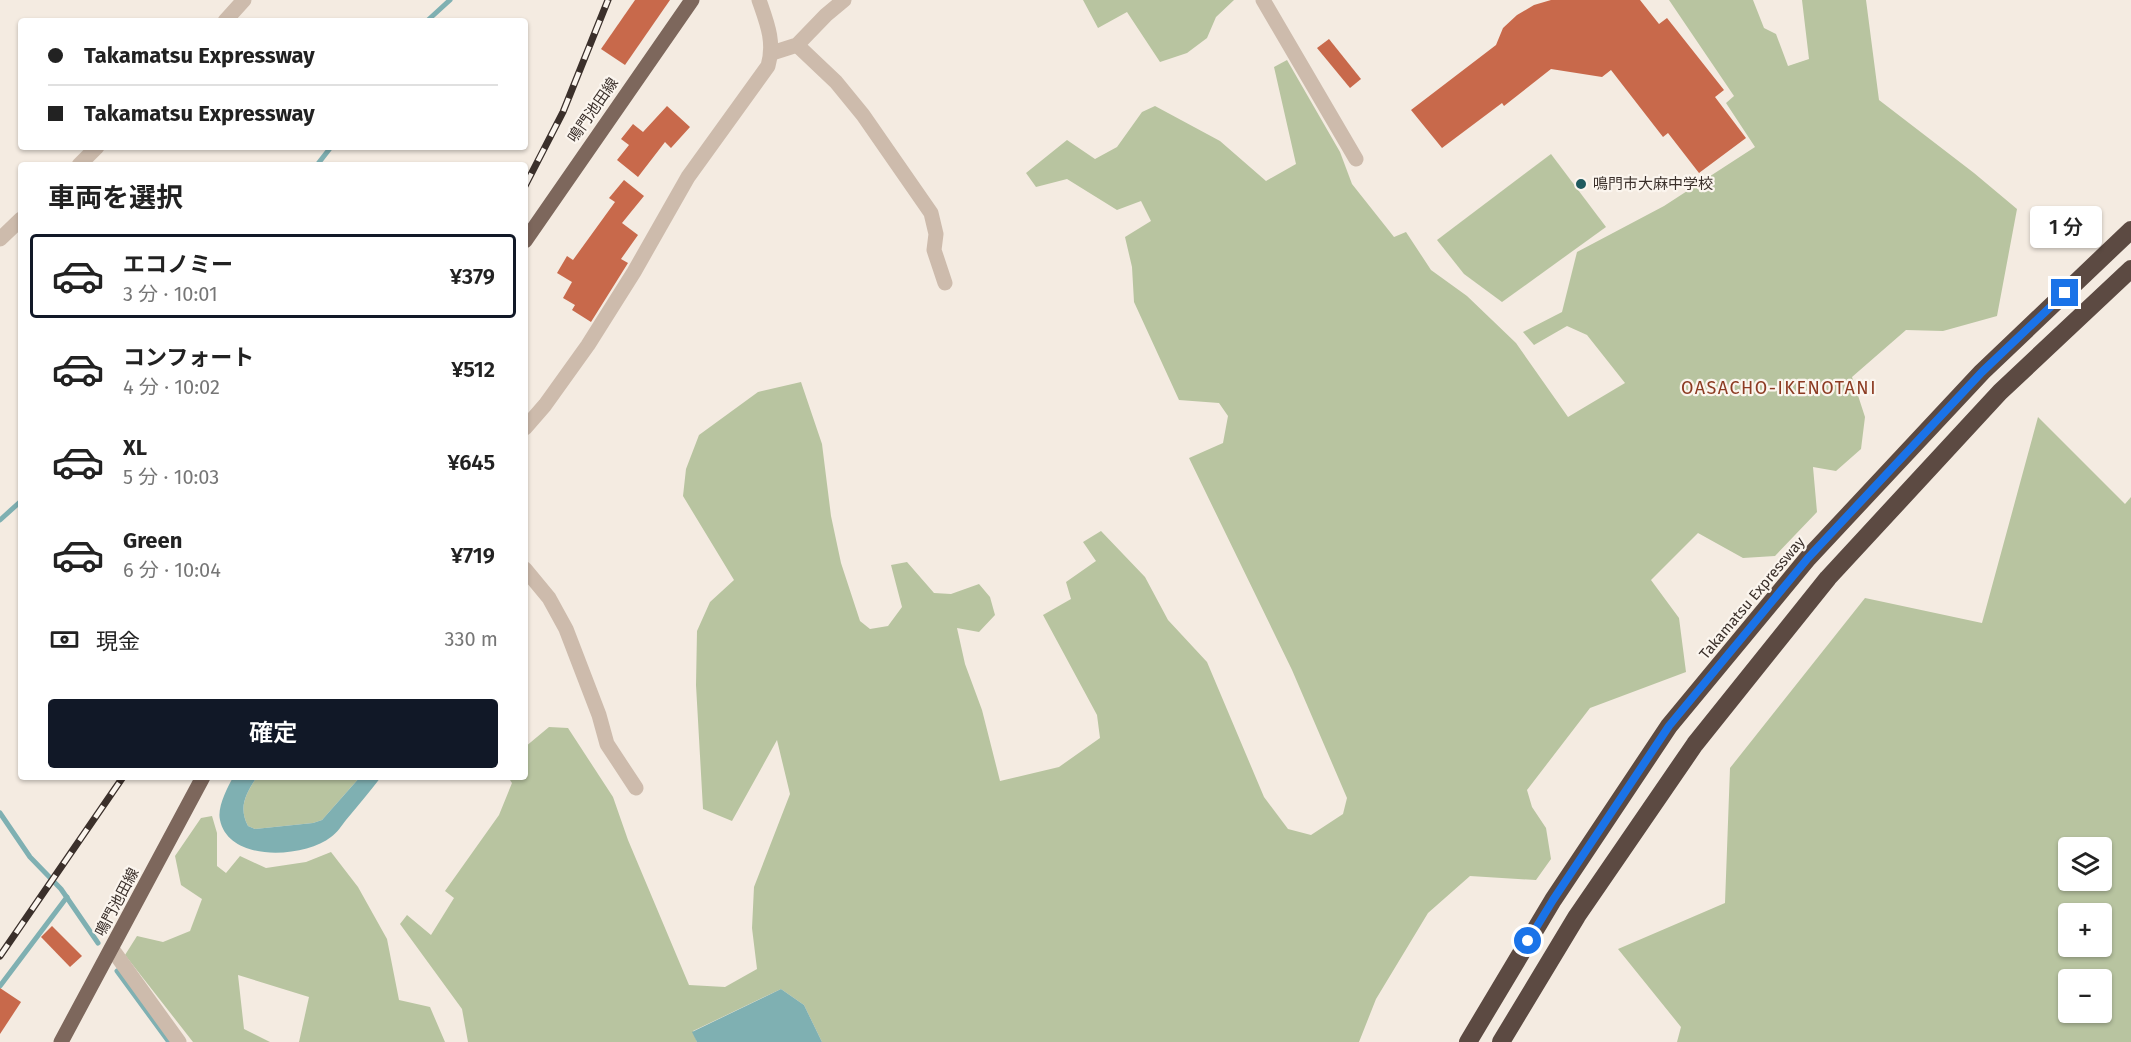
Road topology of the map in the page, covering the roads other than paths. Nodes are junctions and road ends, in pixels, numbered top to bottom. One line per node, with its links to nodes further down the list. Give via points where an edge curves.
1 (244, 0): 6 (street)
2 (692, 0): 14 (main road, 鳴門池田線)
3 (759, 0): 8 (street, via 772,38)
4 (844, 0): 7 (street)
5 (1263, 0): 10 (street)
6 (228, 18)
7 (797, 45): 8 (street); 17 (street, via 863,115 931,213 936,234 934,250)
8 (772, 53): 18 (street, via 757,83 688,177 588,345)
9 (94, 150): 11 (street)
10 (1356, 159)
11 (82, 162)
12 (18, 222): 15 (street)
13 (2131, 230): 25 (highway, Takamatsu Expressway, via 1982,372 1808,558 1677,717 1553,900)
14 (528, 237)
15 (0, 239)
16 (2131, 269): 26 (highway, via 2000,392 1828,578 1695,744 1577,916)
17 (945, 283)
18 (528, 425)
19 (528, 573): 21 (street, via 549,598 566,629 596,704 607,744)
20 (201, 780): 22 (main road, 鳴門池田線)
21 (636, 788)
22 (112, 949): 23 (main road, 鳴門池田線); 24 (street)
23 (61, 1042)
24 (179, 1042)
25 (1468, 1042)
26 (1501, 1042)

